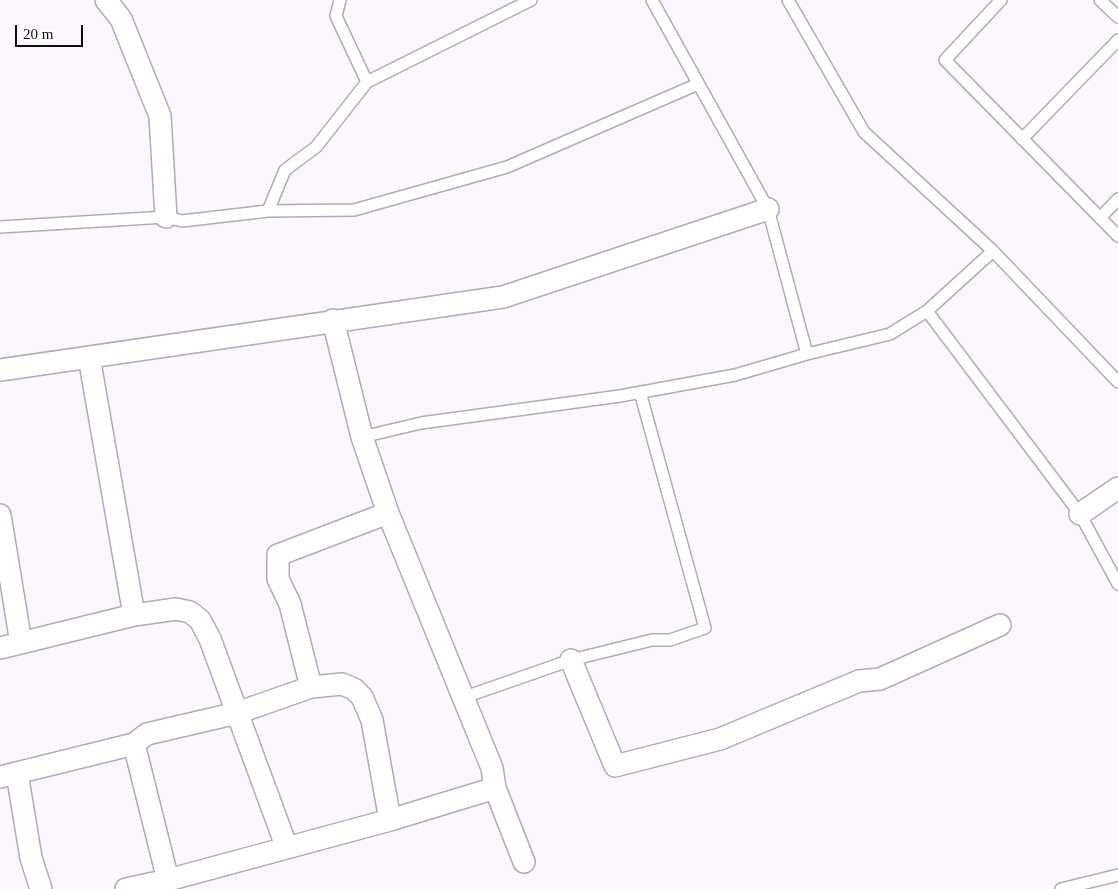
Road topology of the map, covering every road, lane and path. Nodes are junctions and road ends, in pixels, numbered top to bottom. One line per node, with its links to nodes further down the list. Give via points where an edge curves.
1 (106, 0): 16 (street, via 121,18 160,116)
2 (340, 0): 10 (lane, via 336,16)
3 (531, 0): 10 (lane)
4 (652, 0): 11 (lane)
5 (788, 0): 20 (lane, via 864,132)
6 (1100, 0): 8 (lane)
7 (993, 3): 12 (lane, via 944,60)
8 (1118, 17)
9 (1118, 40): 12 (lane)
10 (367, 82): 15 (lane, via 316,147 285,170)
11 (698, 84): 14 (lane); 15 (lane, via 507,168 354,210)
12 (1022, 139): 17 (lane)
13 (1118, 200): 17 (lane)
14 (768, 209): 22 (street, via 503,297); 23 (lane)
15 (268, 210): 16 (lane, via 182,221)
16 (166, 218): 18 (lane)
17 (1100, 218): 19 (lane)
18 (0, 227)
19 (1118, 236)
20 (993, 251): 21 (lane); 26 (lane)
21 (927, 311): 23 (lane, via 890,334); 31 (lane)
22 (333, 320): 24 (street); 28 (street)
23 (807, 354): 27 (lane, via 735,375)
24 (89, 357): 25 (street); 34 (street)
25 (0, 370)
26 (1118, 382)
27 (640, 392): 28 (lane, via 421,423); 38 (lane, via 705,628 670,640 652,640)
28 (362, 438): 30 (street)
29 (1118, 488): 31 (street)
30 (388, 513): 39 (street, via 278,555 278,579 290,604); 40 (street)
31 (1080, 514): 33 (lane)
32 (0, 515): 36 (street)
33 (1118, 584)
34 (134, 615): 36 (street); 41 (street, via 176,609 190,612 200,620)
35 (1000, 625): 38 (street, via 880,679 859,681 720,739 615,766)
36 (21, 643): 37 (street)
37 (0, 648)
38 (571, 660): 40 (lane)
39 (311, 687): 41 (street); 45 (street, via 342,684 362,697 372,720)
40 (462, 698): 44 (street, via 492,768)
41 (237, 713): 42 (street, via 148,734); 46 (street)
42 (134, 744): 43 (street); 49 (street)
43 (8, 775): 50 (street)
44 (495, 788): 45 (street); 47 (street)
45 (390, 820): 46 (street)
46 (286, 848): 49 (street)
47 (524, 862)
48 (1118, 875): 52 (lane)
49 (168, 880): 51 (street)
50 (41, 889)
51 (126, 889)
52 (1060, 889)

